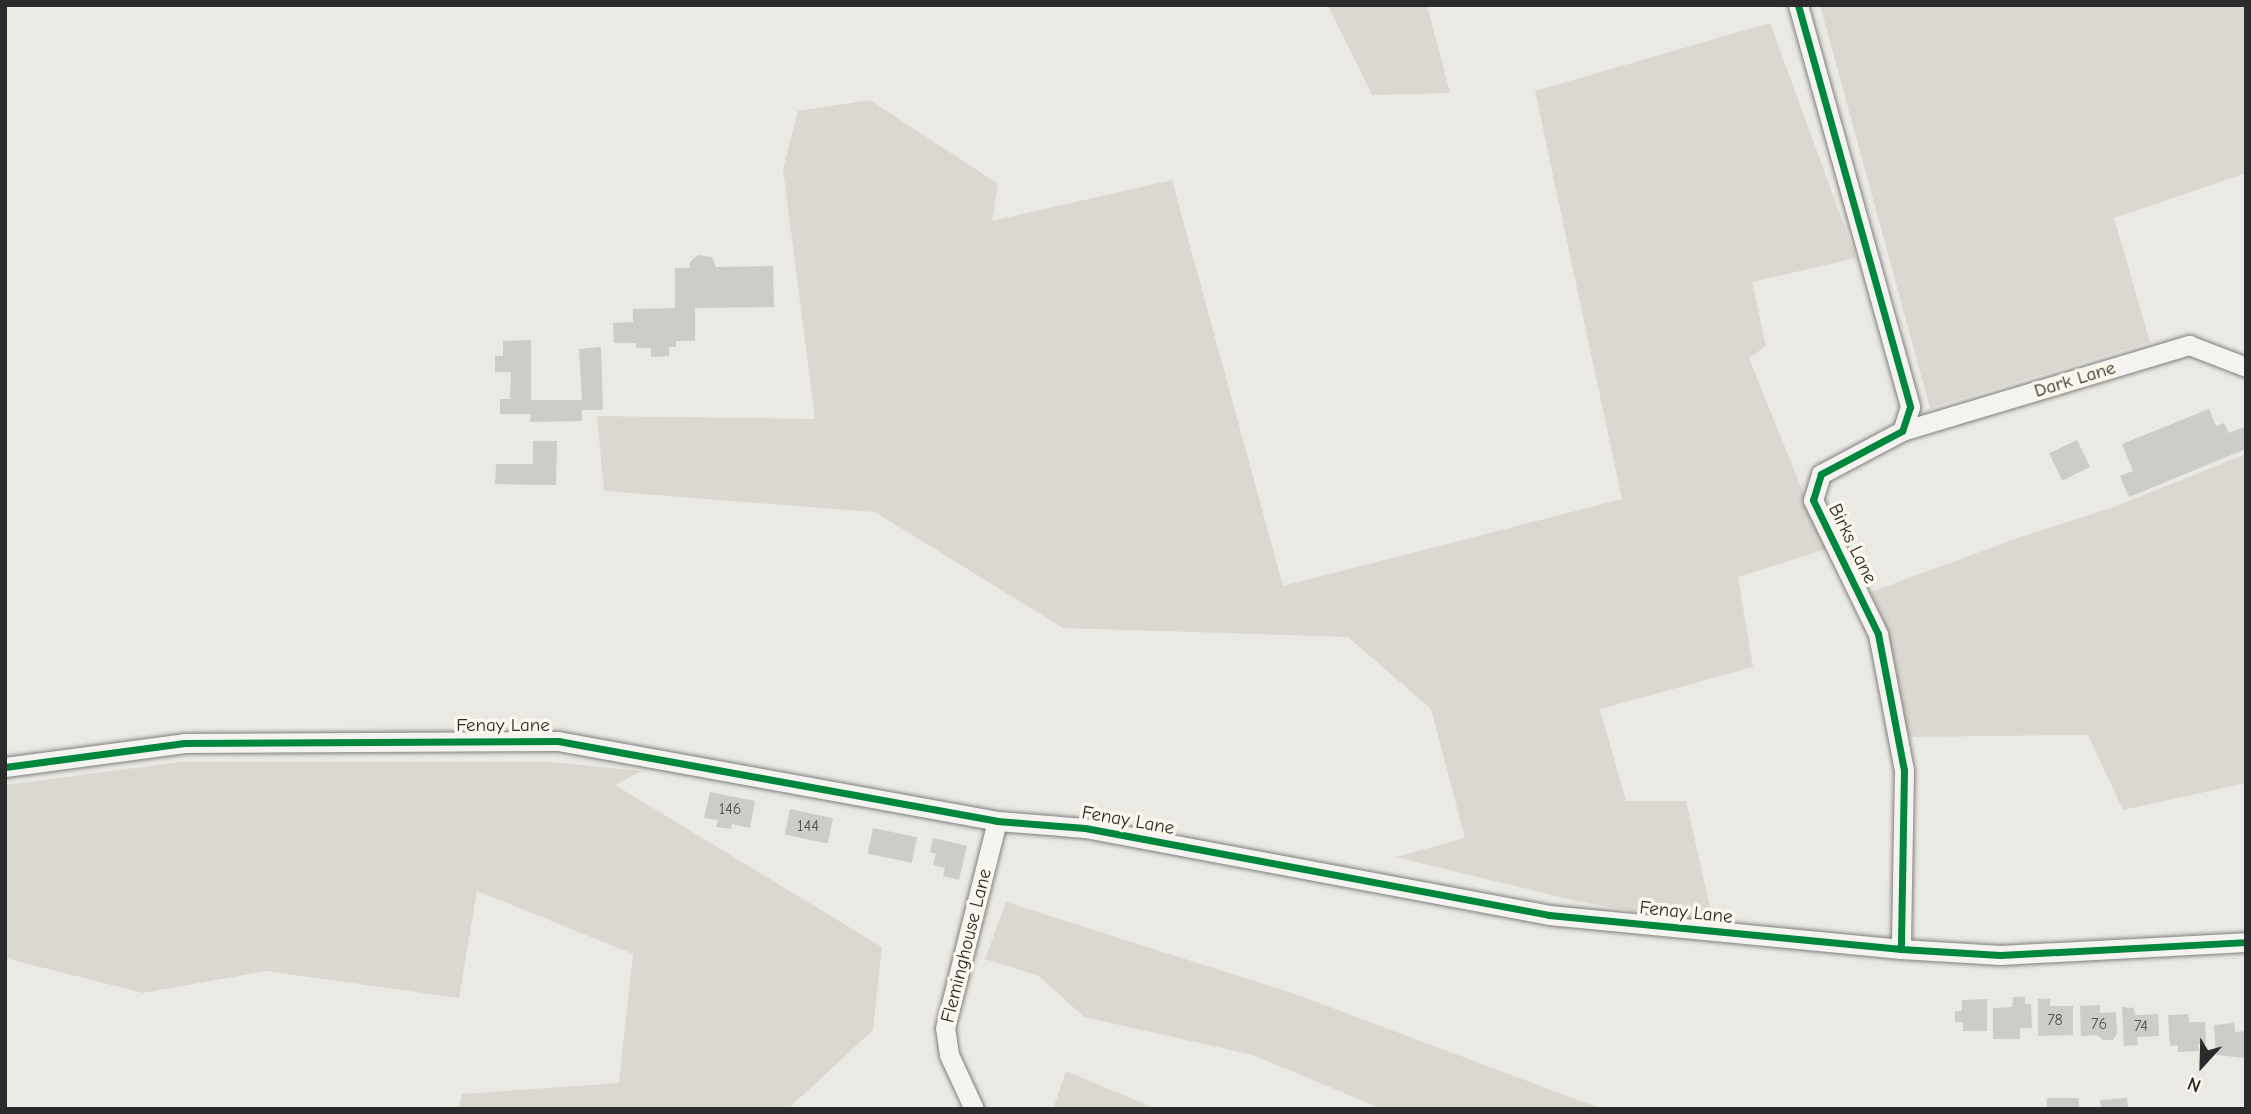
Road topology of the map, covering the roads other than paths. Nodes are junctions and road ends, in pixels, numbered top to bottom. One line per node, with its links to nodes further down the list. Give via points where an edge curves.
1 (1798, 5): 3 (street, via 1910,407)
2 (2246, 367): 3 (street, Dark Lane, via 2189,345)
3 (1902, 431): 7 (street, Birks Lane, via 1821,474 1813,500 1878,634 1905,769)
4 (5, 767): 5 (street, Fenay Lane, via 184,743 558,741)
5 (997, 821): 7 (street, Fenay Lane, via 1085,828 1549,915); 8 (street, Fleminghouse Lane, via 945,1028 949,1055)
6 (2246, 942): 7 (street, Fenay Lane, via 2000,954)
7 (1900, 949)
8 (974, 1109)

